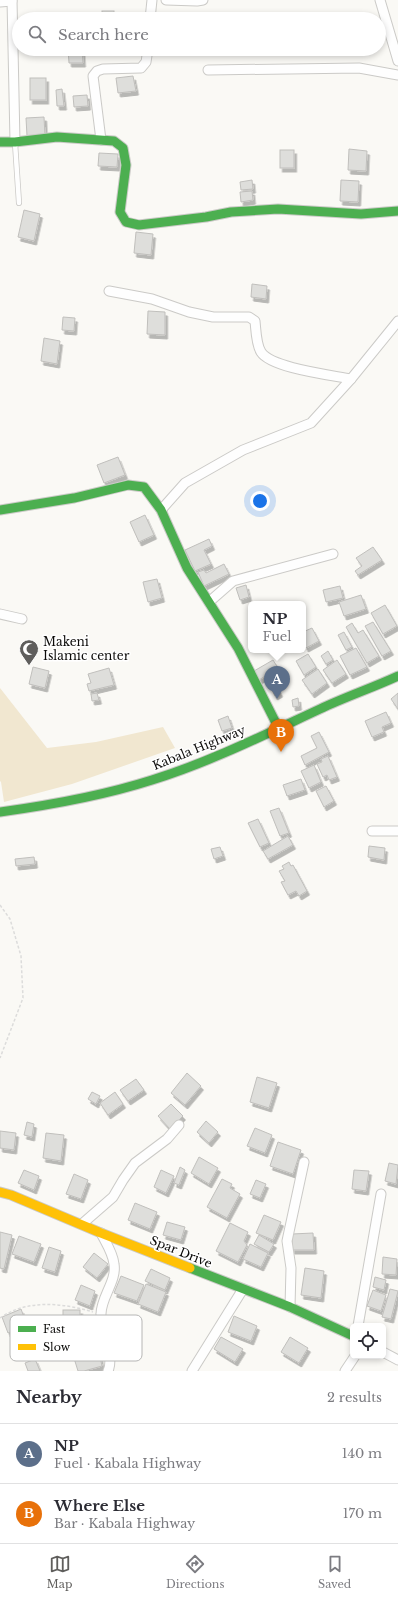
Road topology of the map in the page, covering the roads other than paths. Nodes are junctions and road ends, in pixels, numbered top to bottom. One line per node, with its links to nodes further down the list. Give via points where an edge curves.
1 (152, 0): 8 (street)
2 (166, 0): 3 (street)
3 (203, 0)
4 (380, 0): 9 (street)
5 (12, 1): 6 (street); 7 (street)
6 (0, 2)
7 (12, 12)
8 (151, 12)
9 (384, 12)
10 (386, 20): 13 (street)
11 (13, 56): 18 (street)
12 (147, 56): 16 (street, via 141,68 103,69 93,76)
13 (398, 61)
14 (208, 70): 15 (street, via 359,68)
15 (398, 75)
16 (101, 140): 18 (street, via 57,137); 20 (street, via 114,141 123,148 126,165 120,212 126,222 139,224 231,212 278,209 361,214)
17 (0, 142): 18 (street)
18 (15, 142): 19 (lane)
19 (19, 204)
20 (398, 211)
21 (109, 291): 23 (street, via 152,299 207,316 249,317 255,322 260,351 267,359)
22 (398, 321): 23 (street)
23 (351, 379): 25 (street, via 310,423 236,453 185,483)
24 (0, 510): 25 (street, via 74,498 128,485 144,488)
25 (161, 510): 27 (street, via 188,568)
26 (333, 554): 27 (street, via 233,581)
27 (209, 602): 31 (street, via 238,648)
28 (0, 614): 29 (street)
29 (22, 619)
30 (398, 676): 31 (street, Kabala Highway)
31 (279, 729): 32 (street, Kabala Highway, via 173,773 110,792 47,807)
32 (0, 812)
33 (372, 831): 34 (street)
34 (398, 831)
35 (179, 1126): 39 (street, via 135,1164 113,1196)
36 (304, 1162): 42 (street, via 287,1241)
37 (0, 1192): 39 (street, Spar Drive)
38 (381, 1194): 44 (street)
39 (82, 1224): 40 (street, Spar Drive)
40 (101, 1233): 41 (street, Spar Drive); 43 (street, via 114,1265 114,1275 102,1302)
41 (243, 1289): 42 (street, Spar Drive); 49 (street)
42 (290, 1307): 45 (street, Spar Drive)
43 (101, 1315)
44 (359, 1323)
45 (350, 1335)
46 (386, 1354): 48 (street)
47 (353, 1359): 50 (street)
48 (398, 1360)
49 (192, 1371)
50 (345, 1371)

